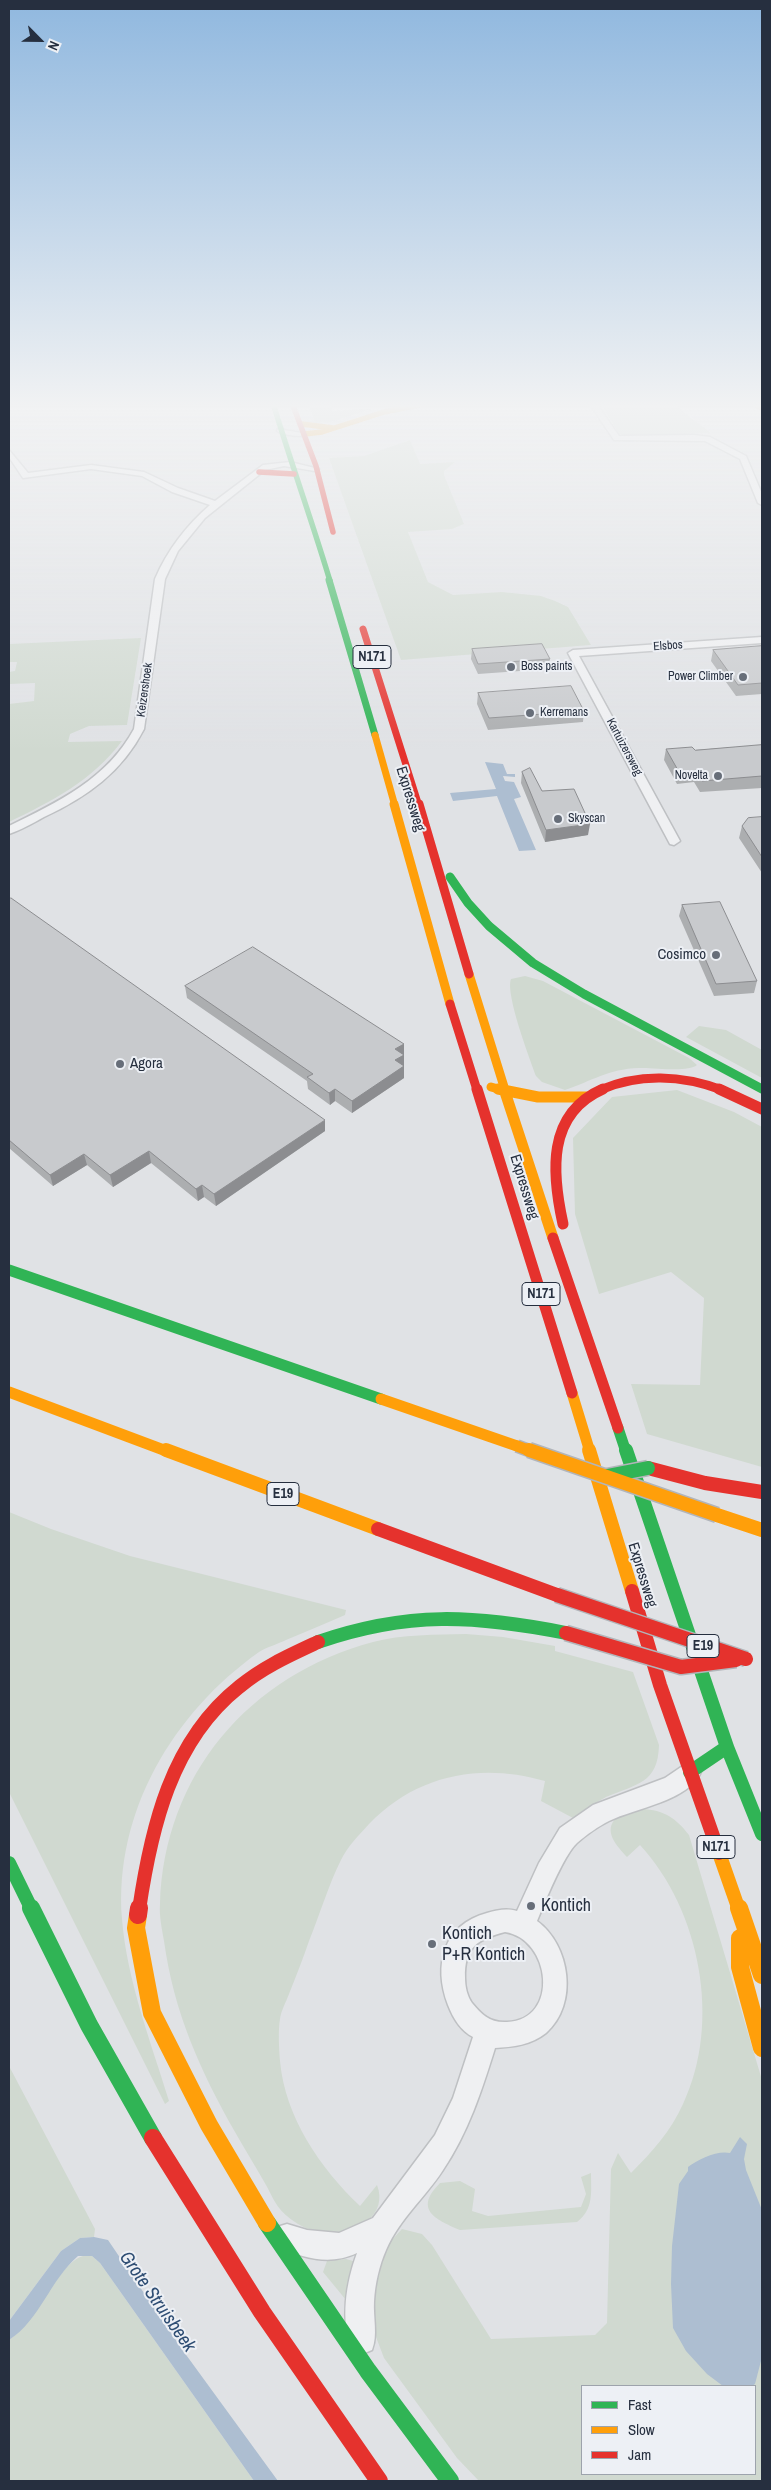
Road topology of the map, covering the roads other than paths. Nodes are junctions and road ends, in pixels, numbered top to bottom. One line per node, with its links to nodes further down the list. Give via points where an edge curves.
1 (200, 519): 8 (street, Keizershoek, via 184,534 163,570 140,729 132,744 107,772 77,795)
2 (312, 519): 14 (main road, Expressweg / N171, via 408,846)
3 (329, 519): 4 (main road, Expressweg / N171)
4 (336, 544)
5 (359, 618): 10 (main road, Expressweg / N171)
6 (762, 640): 7 (street, Elsbos)
7 (574, 654): 9 (street, Kartuizersweg)
8 (9, 830)
9 (674, 841)
10 (435, 855): 12 (main road, via 460,897); 13 (main road, Expressweg / N171, via 436,868)
11 (500, 952): 12 (main road)
12 (517, 954): 16 (main road)
13 (471, 959): 14 (main road); 17 (main road, Expressweg / N171)
14 (444, 982): 15 (main road, Expressweg / N171)
15 (476, 1081): 17 (main road); 27 (main road, Expressweg / N171, via 660,1686)
16 (762, 1089)
17 (506, 1093): 18 (main road, via 551,1098); 21 (main road, Expressweg / N171)
18 (587, 1097): 19 (main road, via 605,1086 623,1081 660,1077 714,1086); 21 (main road, via 560,1134 555,1169)
19 (762, 1109)
20 (9, 1270): 23 (main road, bridge)
21 (578, 1307): 26 (main road, Expressweg / N171)
22 (9, 1392): 36 (main road, E19, bridge, via 557,1595 750,1660 681,1667 566,1633 502,1621 457,1618 390,1622 344,1632 302,1648 229,1695 193,1735 162,1794 144,1863 136,1928 152,2013 209,2125)
23 (605, 1477): 24 (main road, bridge, via 648,1468 705,1483); 25 (main road, bridge)
24 (762, 1492)
25 (762, 1530)
26 (727, 1747): 27 (main road); 28 (main road, Expressweg / N171)
27 (690, 1772): 30 (main road, Expressweg / N171); 31 (street, via 672,1786 601,1813 568,1836 547,1871)
28 (762, 1834)
29 (9, 1863): 38 (main road, via 69,1987 158,2148 254,2303)
30 (742, 1922): 32 (main road, Expressweg / N171); 34 (main road, via 740,1967)
31 (523, 1925): 33 (street, via 546,1948 555,1972 553,2000 544,2018 530,2030 508,2037); 33 (street, via 505,1920 488,1921 475,1927 462,1940 454,1955 454,1995 464,2014)
32 (762, 1975)
33 (487, 2033): 35 (street, via 469,2091 435,2160)
34 (762, 2048)
35 (379, 2229): 36 (street, via 340,2248 307,2244); 37 (street, via 363,2276 360,2296 360,2331)
36 (272, 2232): 37 (main road)
37 (368, 2371): 39 (main road)
38 (379, 2481)
39 (450, 2481)

